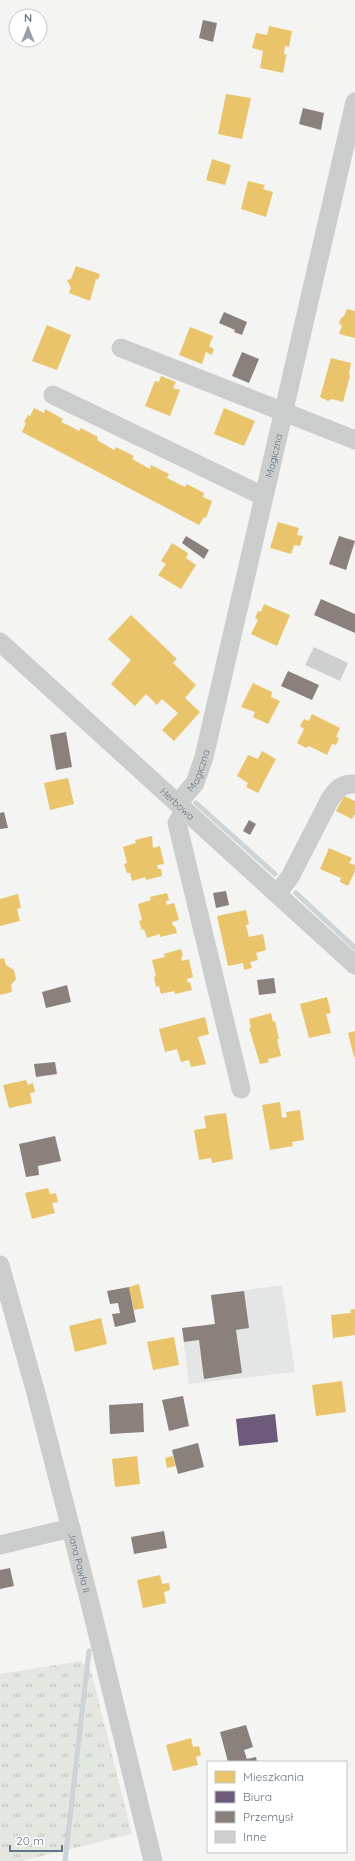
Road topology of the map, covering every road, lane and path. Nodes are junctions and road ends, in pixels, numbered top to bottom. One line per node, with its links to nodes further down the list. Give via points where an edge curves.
1 (355, 102): 4 (street, Magiczna)
2 (121, 348): 4 (street)
3 (53, 394): 6 (street)
4 (283, 413): 5 (street); 6 (street, Magiczna)
5 (355, 440)
6 (263, 496): 9 (street, Magiczna, via 204,757 195,783)
7 (0, 642): 9 (street, Herbowa)
8 (355, 784): 10 (street, via 347,783 338,788 330,799 290,877)
9 (182, 807): 10 (street, Herbowa); 12 (street, Magiczna, via 177,824)
10 (277, 894): 11 (street, Herbowa)
11 (355, 965)
12 (241, 1089)
13 (0, 1265): 14 (street, Jana Pawła II)
14 (71, 1528): 15 (street); 16 (street, Jana Pawła II)
15 (0, 1545)
16 (153, 1861)

